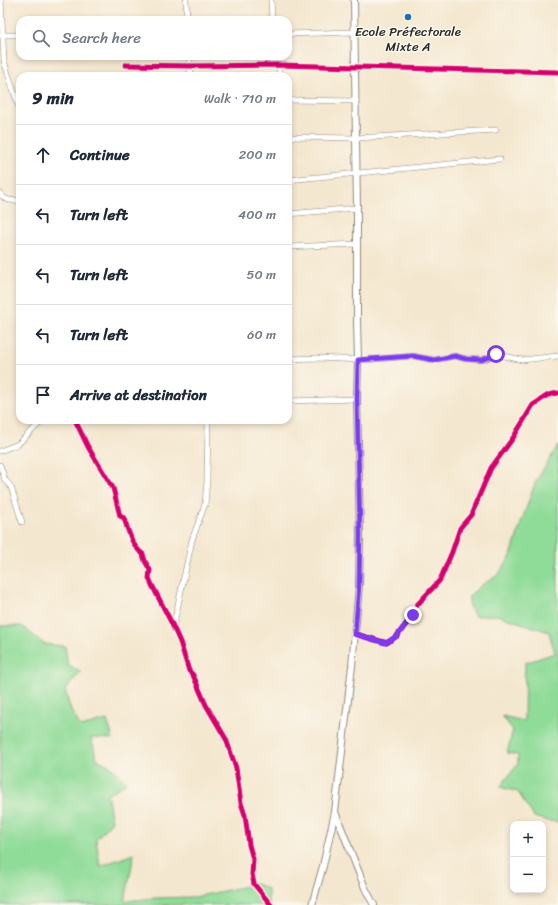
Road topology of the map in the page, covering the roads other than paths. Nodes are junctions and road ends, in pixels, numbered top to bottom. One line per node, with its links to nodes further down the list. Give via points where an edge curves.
1 (1, 0): 9 (street)
2 (186, 0): 5 (street)
3 (271, 0): 6 (street)
4 (354, 0): 7 (main road)
5 (187, 16)
6 (272, 16)
7 (354, 32): 8 (street); 17 (main road)
8 (292, 34)
9 (1, 35): 10 (street); 13 (street)
10 (16, 35)
11 (189, 60): 16 (street)
12 (278, 60): 15 (street)
13 (2, 61): 21 (street)
14 (125, 65): 16 (street)
15 (279, 65): 16 (street); 17 (street); 19 (street)
16 (190, 66): 18 (street)
17 (356, 66): 20 (street); 23 (main road)
18 (191, 72)
19 (279, 72)
20 (558, 72)
21 (16, 100)
22 (292, 100): 23 (street)
23 (356, 101): 26 (main road)
24 (496, 130): 26 (street)
25 (292, 137): 26 (street)
26 (356, 138): 28 (main road)
27 (500, 159): 28 (street)
28 (356, 173): 29 (street); 32 (main road)
29 (292, 180)
30 (0, 193): 31 (street, via 9,201)
31 (16, 200)
32 (357, 208): 33 (street); 34 (main road)
33 (292, 214)
34 (357, 244): 35 (street); 38 (main road)
35 (292, 247)
36 (558, 356): 38 (street, via 522,360 496,354 482,360 455,356 434,360 413,356)
37 (292, 359): 38 (street)
38 (358, 360): 40 (main road)
39 (558, 393): 49 (street, via 548,395 533,405 491,468 471,516 460,528 440,580 417,605 413,615 397,636 386,643)
40 (357, 399): 41 (street); 49 (main road, via 360,534)
41 (292, 401)
42 (39, 424): 45 (street, via 18,444)
43 (77, 424): 48 (street, via 88,448 113,488 120,516 124,518 134,545 143,554 150,570 152,585)
44 (208, 424): 48 (street, via 205,504 192,540)
45 (1, 450)
46 (0, 465): 47 (street, via 5,480 11,487)
47 (22, 522)
48 (173, 628): 51 (street, via 189,671 226,739 236,768 253,859 254,884)
49 (355, 634): 50 (main road)
50 (335, 812): 52 (main road); 53 (main road)
51 (271, 905)
52 (312, 905)
53 (374, 905)

